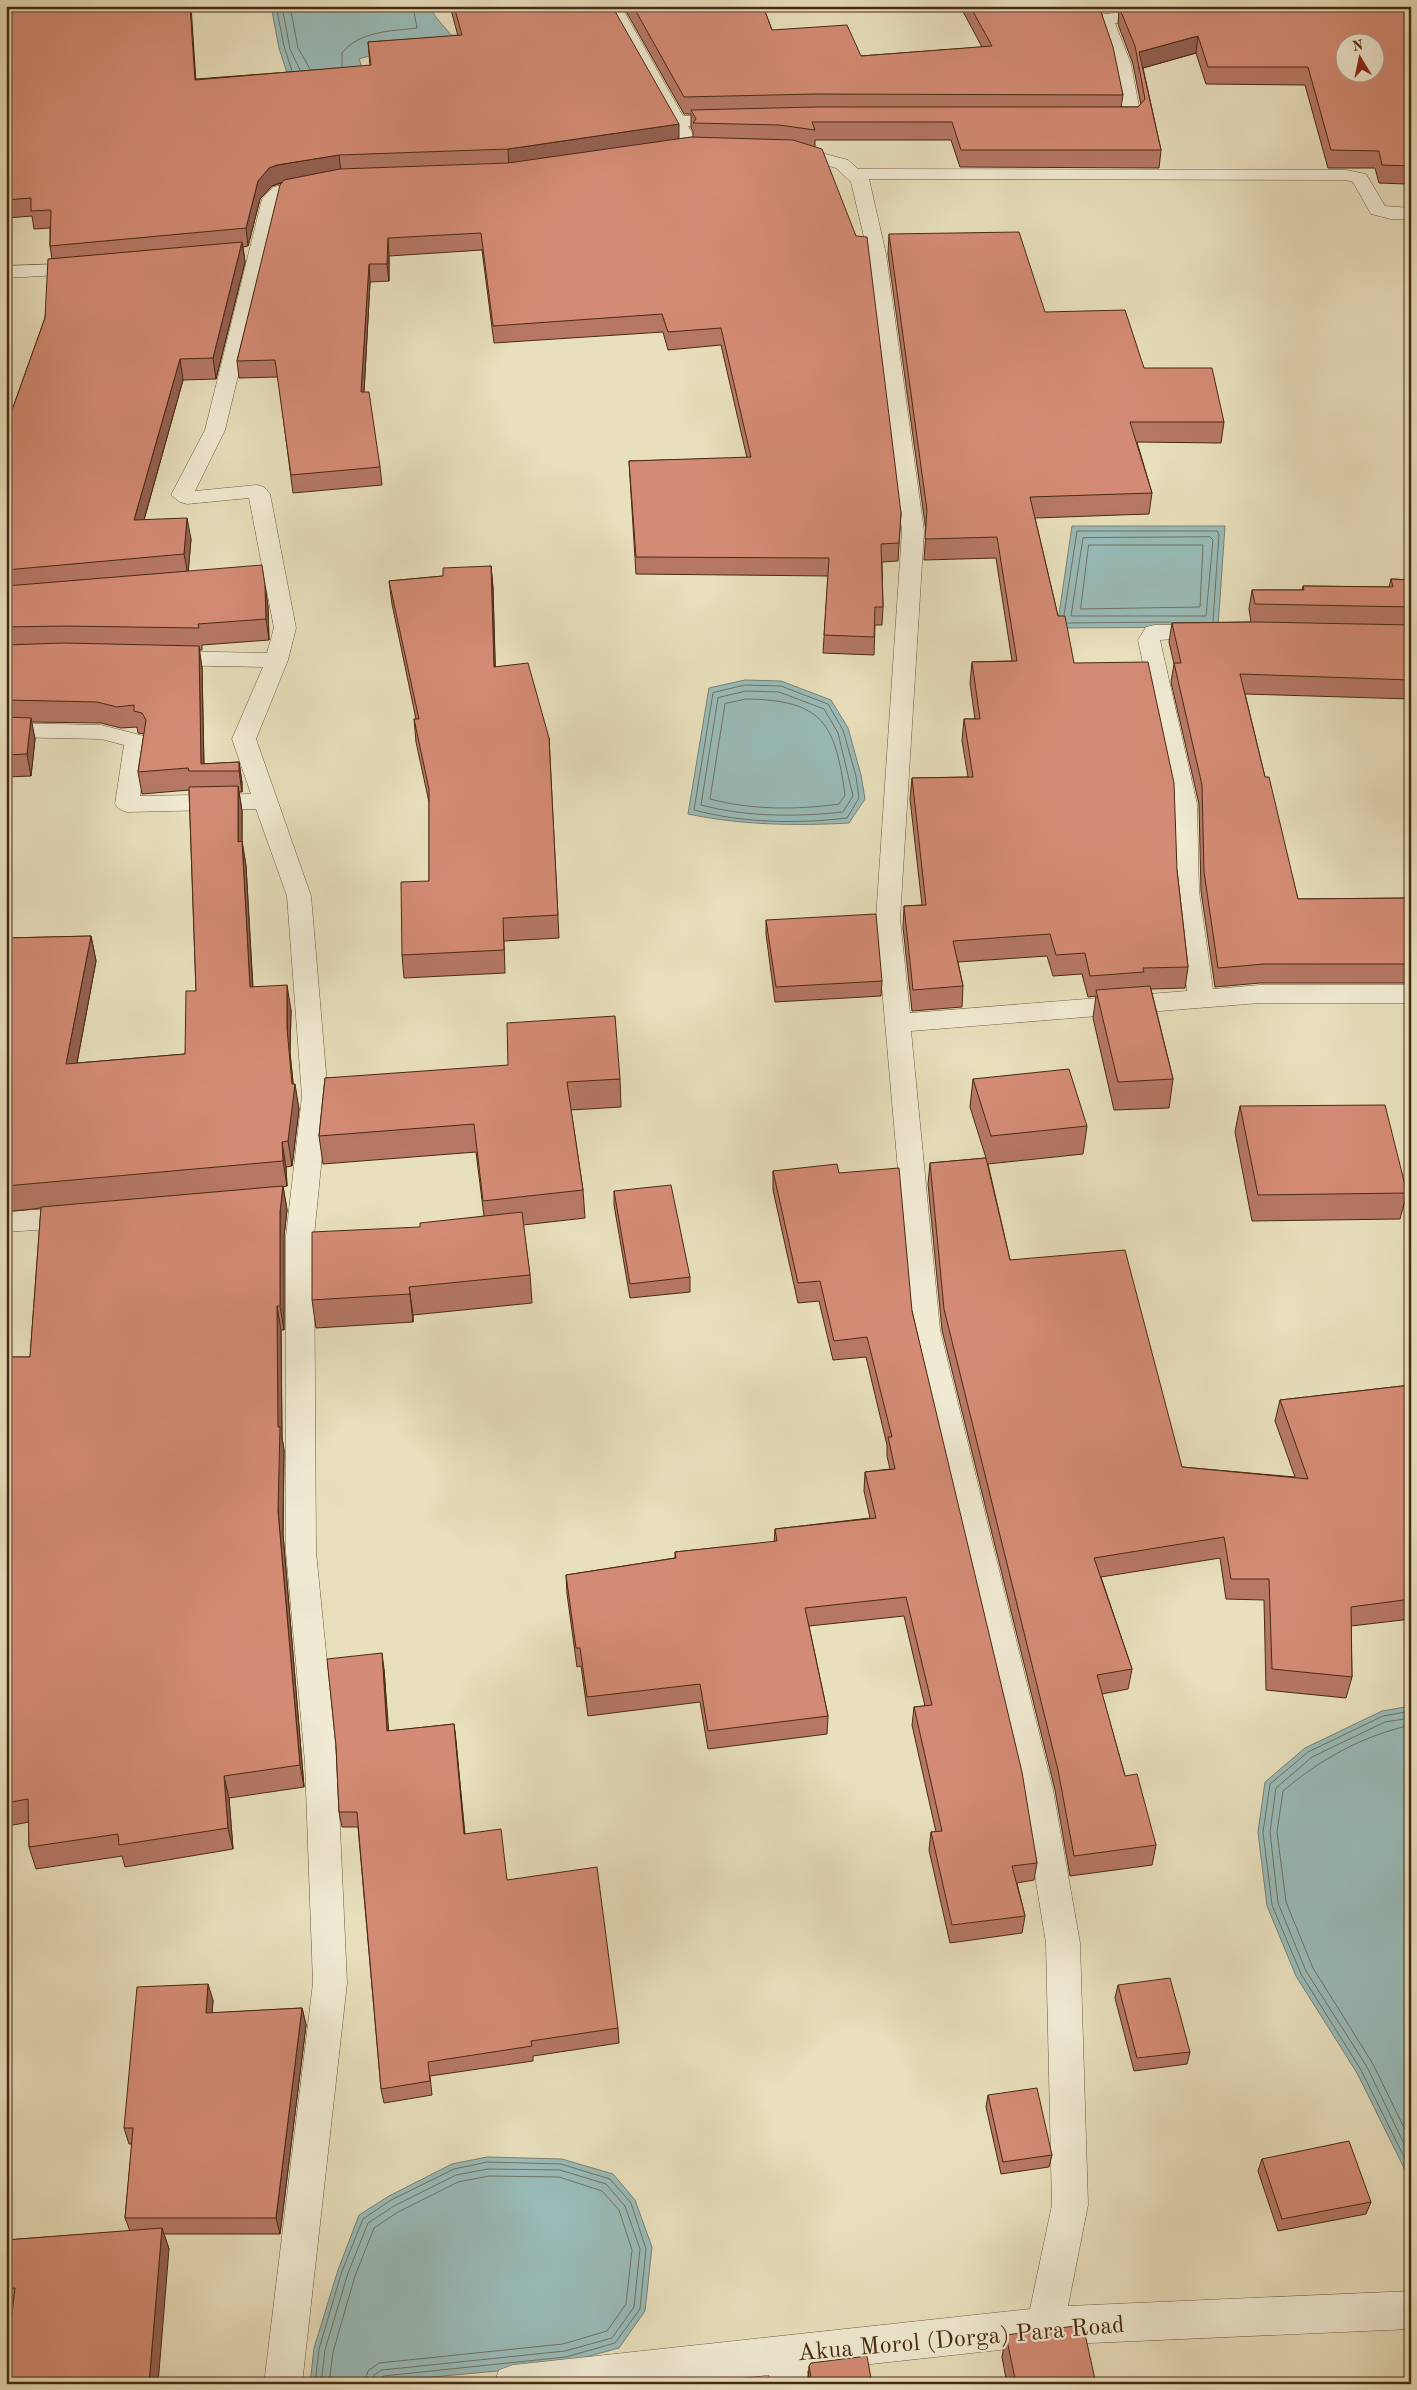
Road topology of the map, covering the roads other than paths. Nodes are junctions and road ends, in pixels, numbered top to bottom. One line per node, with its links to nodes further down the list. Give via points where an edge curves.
1 (613, 6): 5 (street)
2 (1173, 12): 4 (street, via 1105,19 1122,64 1132,117 1125,120)
3 (746, 120): 5 (street)
4 (1085, 120)
5 (676, 121): 6 (street)
6 (691, 148)
7 (766, 150): 8 (street, via 794,150 842,164)
8 (852, 174): 10 (street, via 1346,175 1360,178 1378,210); 20 (street, via 860,180 877,254 913,530 888,919)
9 (332, 181): 15 (street, via 279,191 271,199 247,254 215,430 182,495 187,498 257,491 259,494 265,578 285,628)
10 (1411, 214)
11 (107, 268): 12 (street)
12 (6, 272)
13 (1226, 632): 19 (street, via 1167,630 1154,632 1149,640 1185,804 1187,891)
14 (138, 657): 15 (street)
15 (277, 660): 17 (street, via 244,738)
16 (6, 730): 17 (street, via 101,732 136,741 127,804)
17 (266, 801): 21 (street, via 299,896 315,1096)
18 (1411, 994): 19 (street, via 1260,994)
19 (1200, 998): 20 (street)
20 (897, 1023): 26 (street, via 926,1330 1037,1790 1063,1943 1070,2205)
21 (305, 1197): 22 (street); 28 (street, via 300,1236 301,1552 321,1762 330,1983)
22 (276, 1200)
23 (102, 1215): 24 (street)
24 (6, 1222)
25 (1411, 2310): 26 (street, Akua Morol (Dorga) Para Road)
26 (1045, 2326): 27 (street, Akua Morol (Dorga) Para Road)
27 (788, 2369): 29 (street, Akua Morol (Dorga) Para Road)
28 (283, 2384)
29 (513, 2384)

